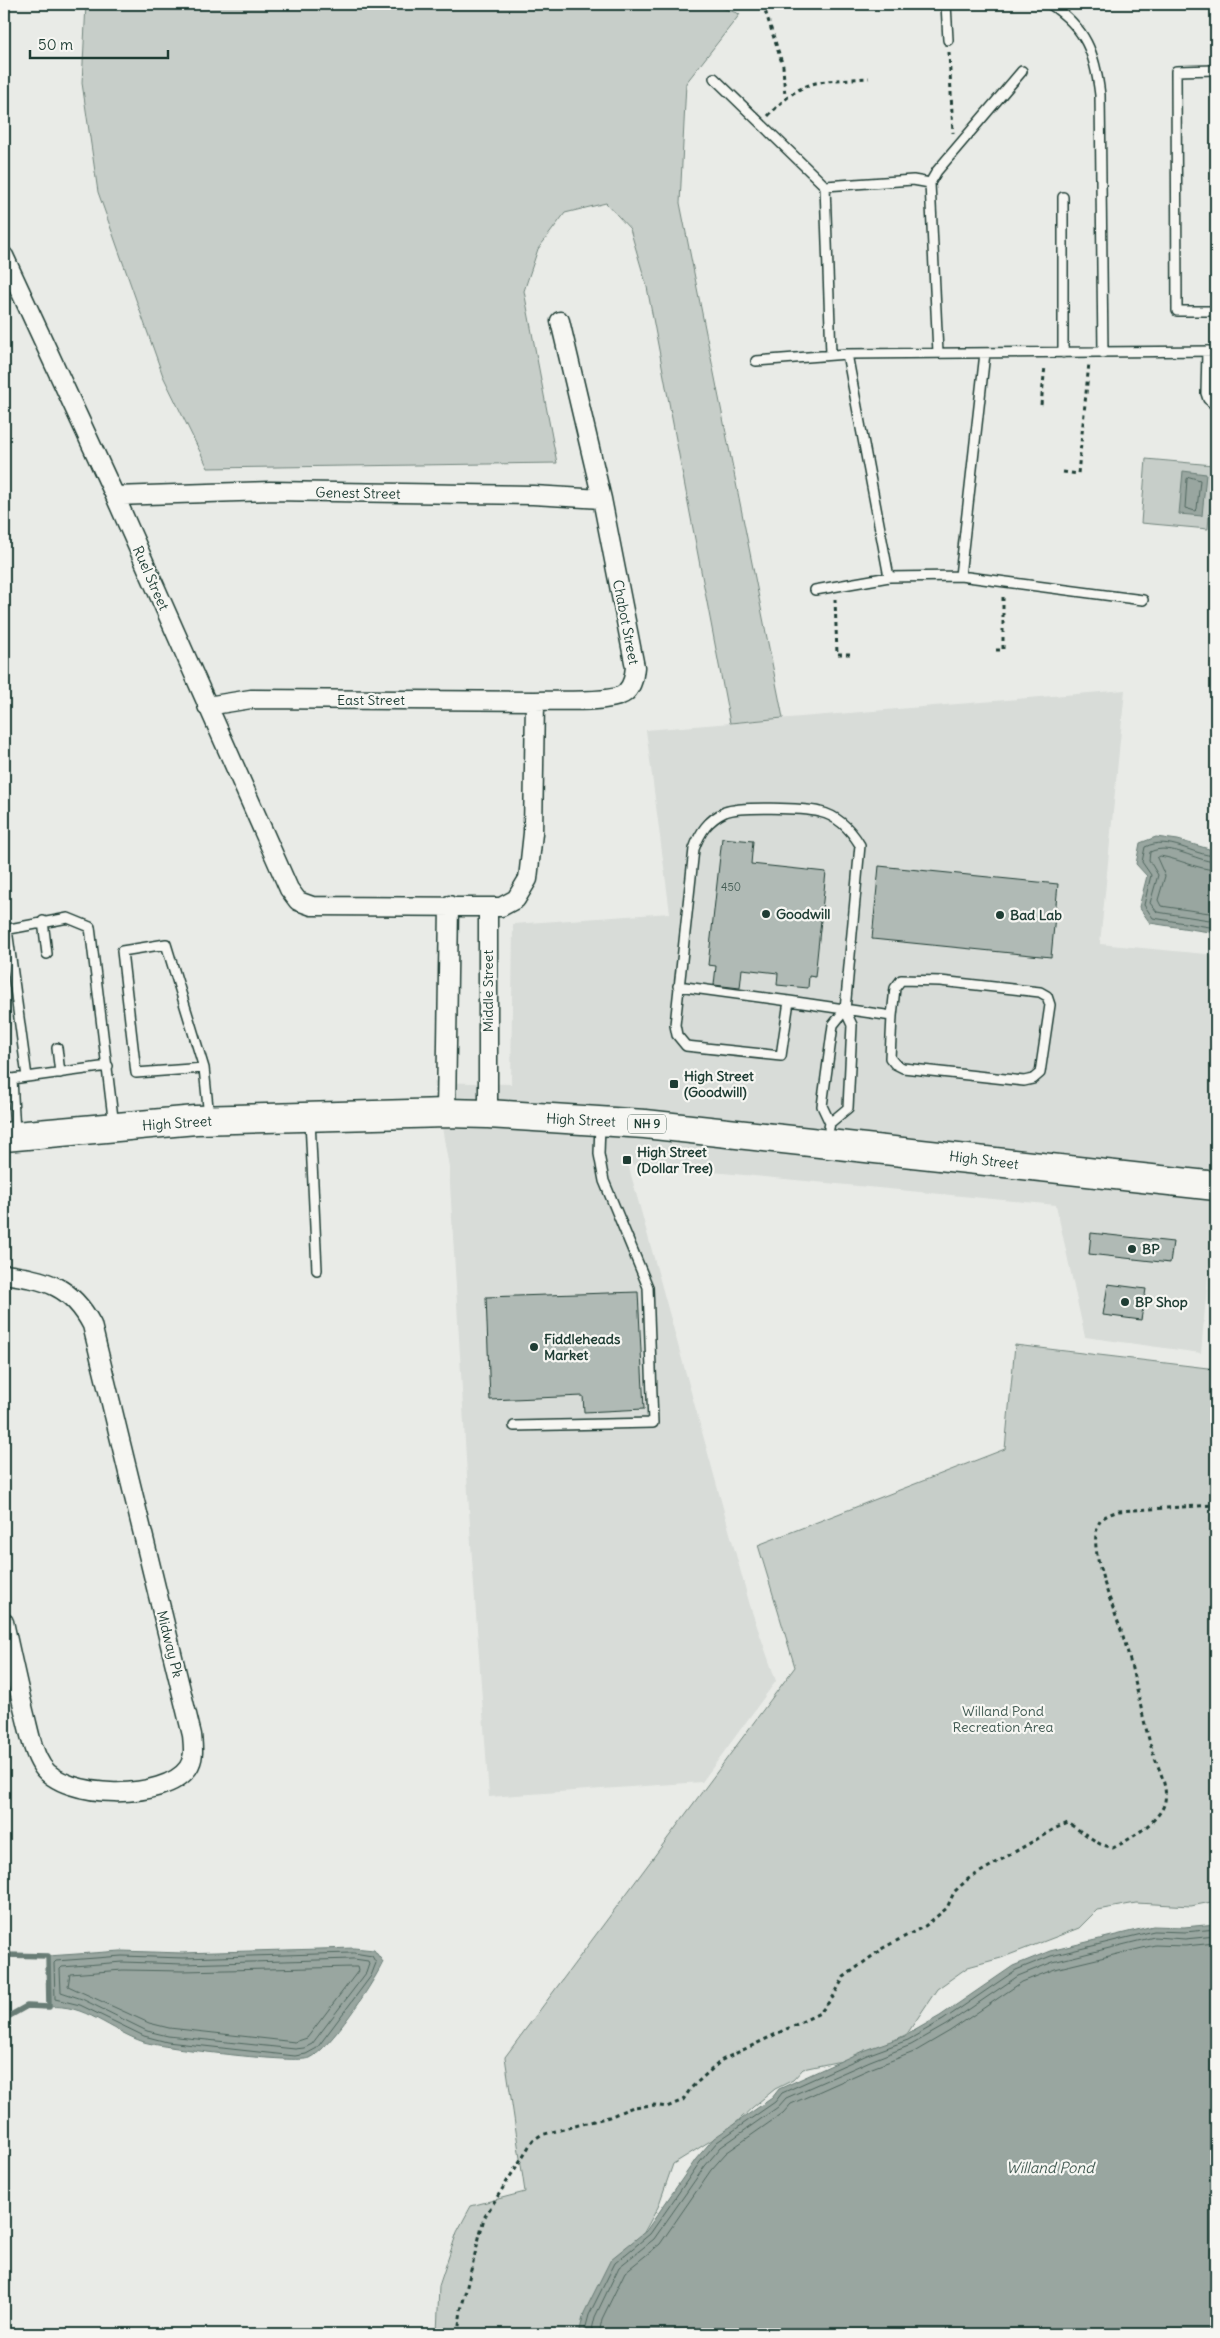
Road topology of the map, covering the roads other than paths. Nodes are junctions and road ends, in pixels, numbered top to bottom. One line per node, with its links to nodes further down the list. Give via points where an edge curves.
1 (946, 4): 3 (lane)
2 (1050, 4): 15 (lane, via 1084,36 1097,73 1100,95)
3 (948, 40)
4 (1216, 70): 11 (lane, via 1176,71 1176,80 1177,311)
5 (1022, 71): 7 (lane)
6 (714, 78): 8 (lane)
7 (930, 183): 8 (lane, via 913,180); 16 (lane)
8 (825, 186): 19 (lane)
9 (1063, 197): 18 (lane)
10 (4, 256): 23 (street, Ruel Street)
11 (1216, 311)
12 (560, 321): 24 (street, Chabot Street)
13 (1206, 351): 14 (lane); 15 (lane); 22 (lane, via 1206,393)
14 (1216, 351)
15 (1103, 352): 18 (lane)
16 (938, 353): 17 (lane); 20 (lane)
17 (985, 353): 18 (lane); 25 (lane)
18 (1064, 353)
19 (832, 354): 20 (lane); 21 (lane)
20 (847, 354): 26 (lane)
21 (756, 361)
22 (1216, 406)
23 (115, 496): 24 (street, Genest Street, via 270,491); 30 (street, Ruel Street)
24 (602, 498): 29 (street, Chabot Street, via 635,667 633,681 625,693 613,699)
25 (960, 576): 26 (lane); 28 (lane)
26 (889, 577): 27 (lane)
27 (815, 590)
28 (1143, 600)
29 (535, 701): 30 (street, East Street, via 251,699); 32 (street, via 533,833 528,880 516,899 501,907)
30 (208, 706): 31 (street, Ruel Street, via 289,889 298,901 312,906)
31 (449, 905): 32 (street); 46 (street)
32 (488, 907): 47 (street, Middle Street)
33 (43, 921): 34 (lane); 35 (lane); 41 (lane, via 68,918 90,927)
34 (5, 930): 44 (lane)
35 (47, 954)
36 (678, 986): 37 (lane); 37 (lane, via 674,1025 676,1035 686,1046 781,1056); 38 (lane, via 694,849 700,832 726,812 745,808 820,812 852,830 860,845)
37 (789, 1001): 38 (lane)
38 (845, 1010): 39 (lane); 52 (lane, via 833,1025 822,1106); 52 (lane, via 852,1025 848,1108)
39 (892, 1016): 39 (lane, via 895,988 901,980 1040,992 1047,996 1050,1005 1040,1074 1033,1080 1024,1081 903,1068 890,1058)
40 (57, 1048): 43 (lane)
41 (108, 1066): 43 (lane); 51 (lane)
42 (204, 1068): 42 (lane, via 166,944 122,951 136,1073); 49 (lane)
43 (60, 1073): 44 (lane)
44 (27, 1077): 45 (lane)
45 (8, 1078): 53 (lane)
46 (446, 1113): 47 (main road, High Street / NH 9); 48 (main road, High Street / NH 9)
47 (488, 1114): 50 (main road, High Street / NH 9)
48 (310, 1117): 49 (main road, High Street / NH 9); 55 (lane)
49 (210, 1120): 51 (main road, High Street / NH 9)
50 (600, 1120): 52 (main road, High Street / NH 9); 57 (lane, via 599,1154 604,1180 648,1287 653,1423)
51 (114, 1128): 53 (main road, High Street / NH 9)
52 (829, 1133): 54 (main road, High Street / NH 9)
53 (10, 1137)
54 (1216, 1186)
55 (317, 1270)
56 (4, 1274): 58 (street, Midway Pk, via 51,1284 68,1292 82,1306 92,1325 192,1735 194,1755 189,1767 165,1786 146,1790 90,1790 68,1786 54,1779 42,1766 33,1746)
57 (514, 1426)
58 (4, 1622)

